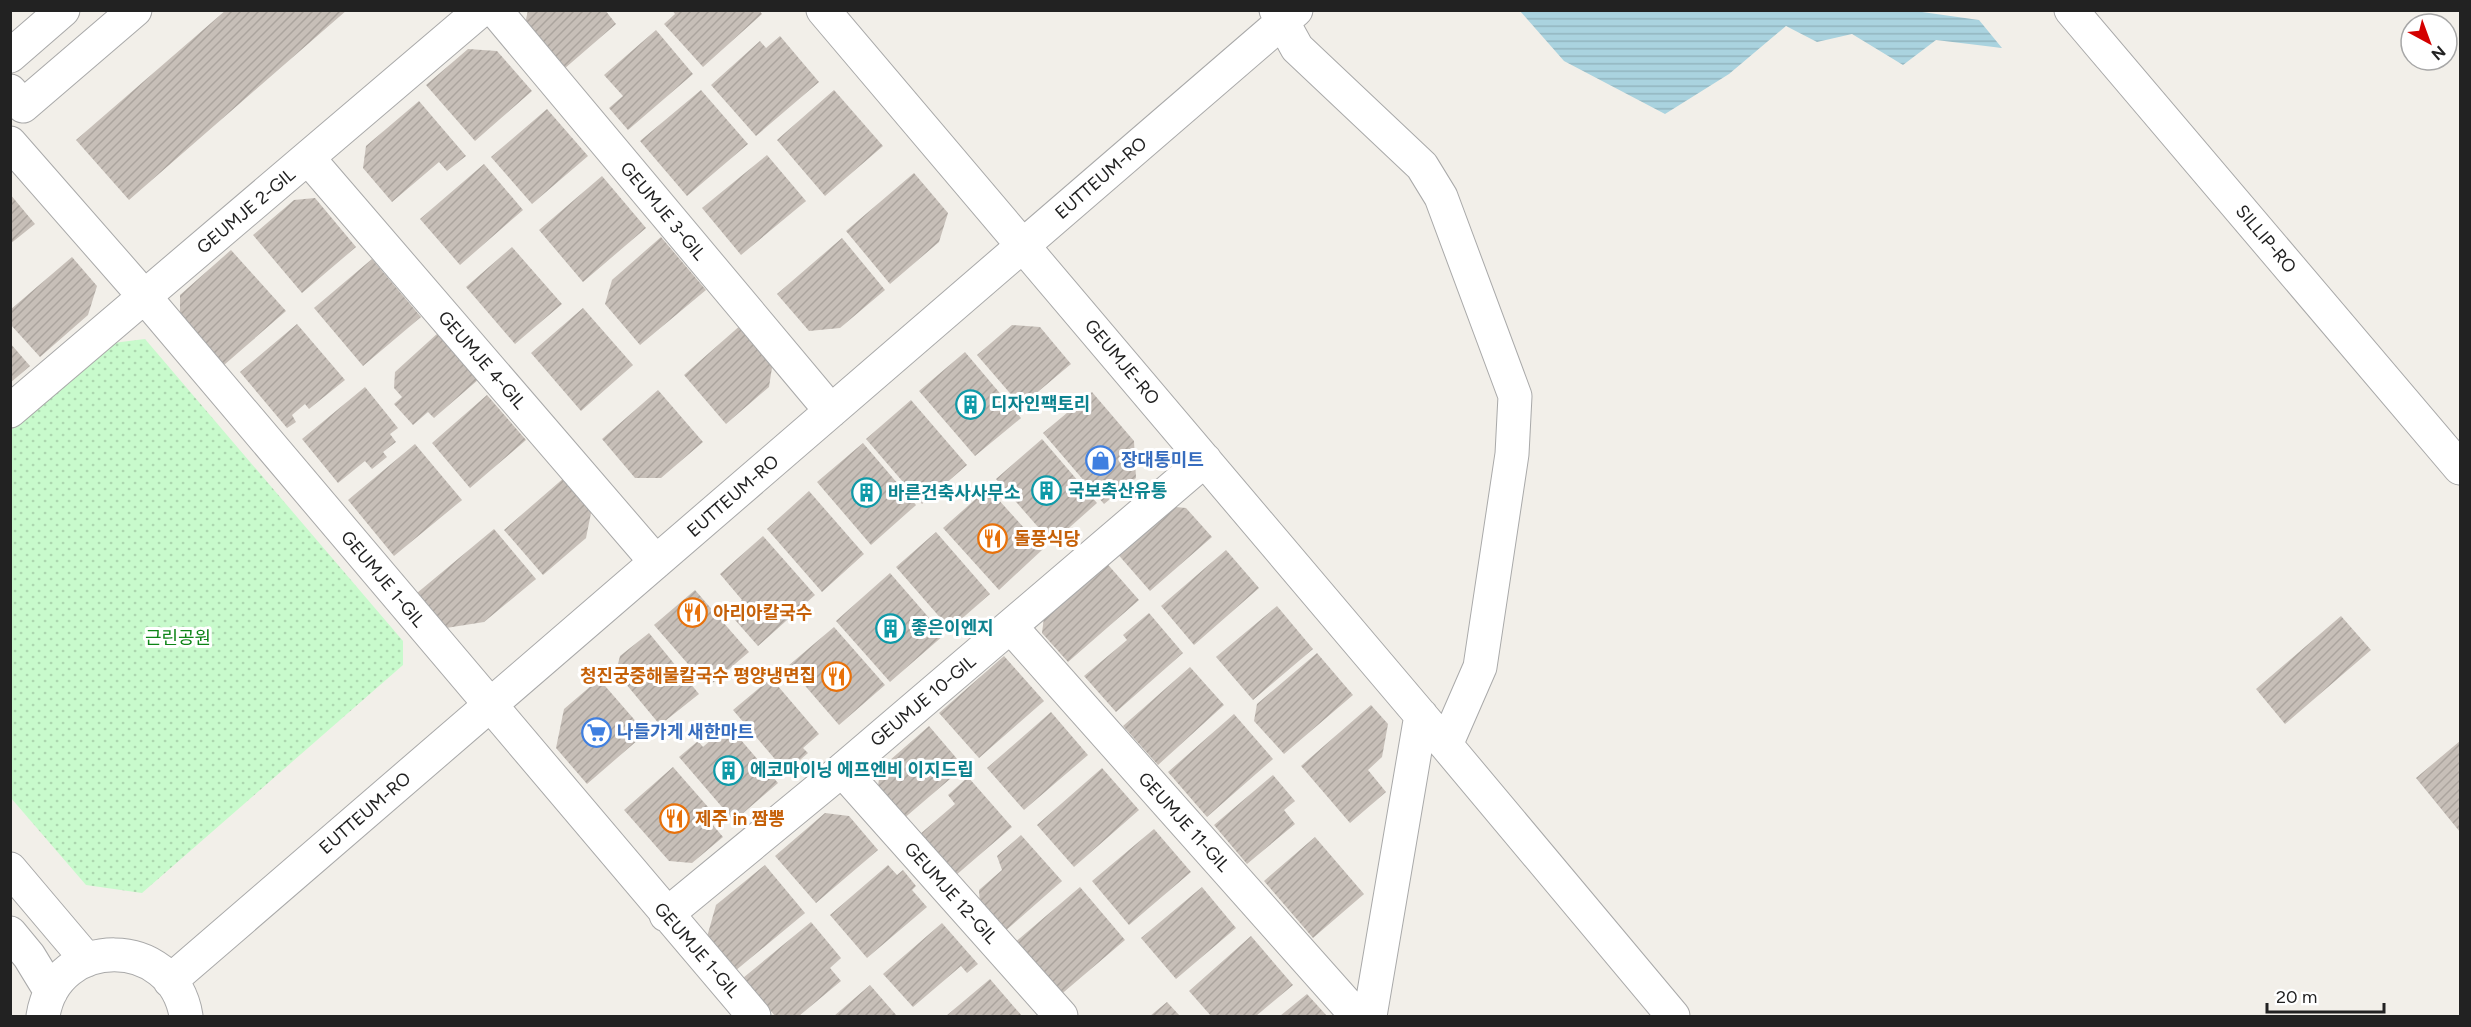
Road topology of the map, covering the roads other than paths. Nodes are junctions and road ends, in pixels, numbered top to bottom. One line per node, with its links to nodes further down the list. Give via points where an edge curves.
1 (63, 10): 8 (street)
2 (135, 10): 9 (street, via 23,106)
3 (481, 10): 11 (street, GEUMJE 2-GIL)
4 (495, 10): 15 (street, GEUMJE 3-GIL)
5 (823, 10): 12 (street, GEUMJE-RO)
6 (2071, 10): 17 (street, SILLIP-RO)
7 (1284, 15): 12 (street, EUTTEUM-RO); 22 (street, via 1297,48 1422,166 1437,189 1515,396 1512,454 1480,667)
8 (10, 56)
9 (10, 91)
10 (10, 143): 13 (street, GEUMJE 1-GIL)
11 (308, 158): 13 (street, GEUMJE 2-GIL); 18 (street, GEUMJE 4-GIL)
12 (1023, 246): 15 (street, EUTTEUM-RO); 16 (street, GEUMJE-RO)
13 (144, 296): 14 (street, GEUMJE 2-GIL); 20 (street, GEUMJE 1-GIL)
14 (10, 411)
15 (831, 411): 18 (street, EUTTEUM-RO)
16 (1205, 460): 19 (street, GEUMJE 10-GIL); 21 (street, GEUMJE-RO)
17 (2460, 468)
18 (656, 562): 20 (street, EUTTEUM-RO)
19 (1011, 627): 23 (street, GEUMJE 10-GIL); 33 (street, GEUMJE 11-GIL)
20 (489, 706): 25 (street, GEUMJE 1-GIL); 28 (street, EUTTEUM-RO)
21 (1420, 715): 22 (street, GEUMJE-RO); 34 (street)
22 (1446, 745): 35 (street, GEUMJE-RO)
23 (842, 770): 25 (street, GEUMJE 10-GIL); 32 (street, GEUMJE 12-GIL)
24 (10, 869): 27 (street)
25 (666, 915): 31 (street, GEUMJE 1-GIL)
26 (10, 933): 29 (street, via 29,956)
27 (87, 960): 28 (street, via 121,954 144,960); 29 (street, via 56,982)
28 (170, 981): 30 (street, via 178,991)
29 (47, 1004)
30 (186, 1017)
31 (754, 1017)
32 (1061, 1017)
33 (1358, 1017)
34 (1370, 1017)
35 (1673, 1017)

